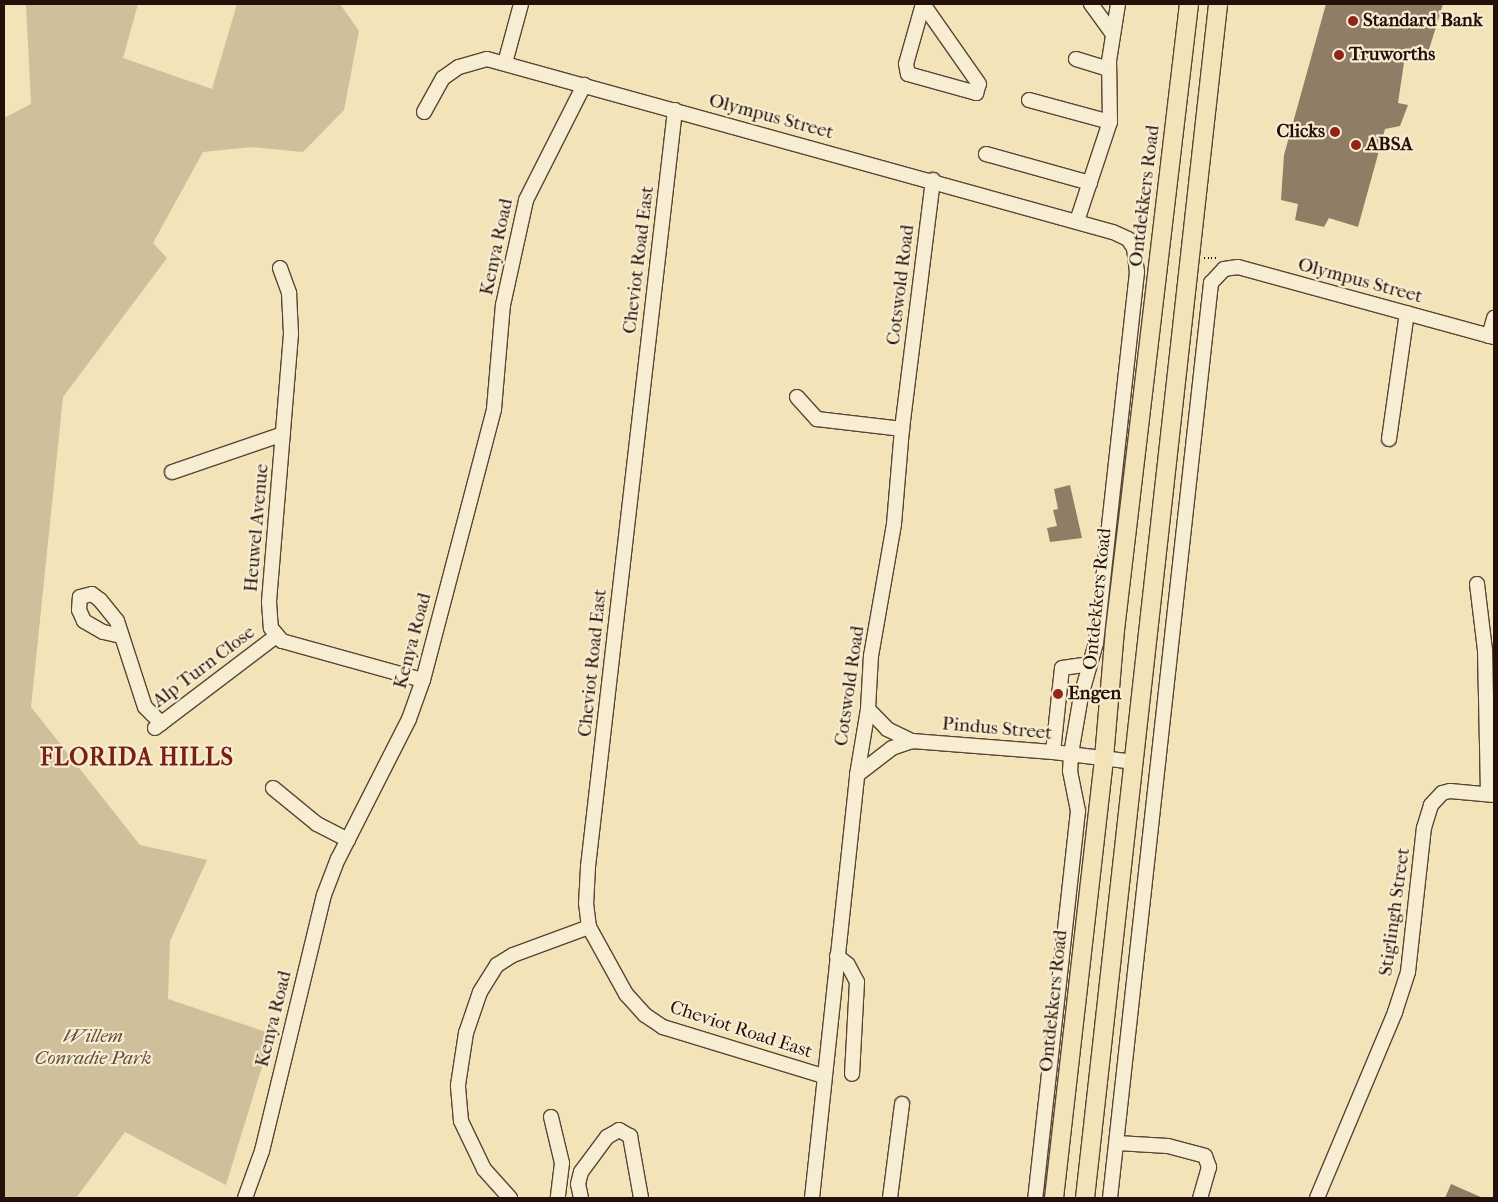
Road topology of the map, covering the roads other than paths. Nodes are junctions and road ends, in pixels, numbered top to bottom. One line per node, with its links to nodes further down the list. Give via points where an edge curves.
1 (521, 4): 9 (street)
2 (923, 4): 2 (street, via 979,84 976,93 908,74 906,64)
3 (1091, 4): 7 (street)
4 (1118, 4): 7 (street)
5 (1189, 4): 39 (main road, Ontdekkers Road, via 1115,630)
6 (1218, 4): 40 (main road)
7 (1113, 34): 10 (street)
8 (1076, 59): 10 (street)
9 (505, 63): 11 (street, Olympus Street); 14 (street, Olympus Street, via 479,60 459,66 443,78)
10 (1109, 69): 15 (street)
11 (584, 85): 13 (street, Olympus Street); 34 (street, Kenya Road, via 526,200 502,312 494,409)
12 (1029, 100): 15 (street)
13 (675, 110): 17 (street, Olympus Street); 45 (street, Cheviot Road East, via 588,867 586,903)
14 (424, 112)
15 (1110, 122): 18 (street)
16 (986, 154): 18 (street)
17 (933, 180): 19 (street, Olympus Street); 26 (street, Cotswold Road)
18 (1090, 183): 19 (street)
19 (1077, 221): 20 (street, Olympus Street)
20 (1128, 239): 33 (street, Ontdekkers Road, via 1136,254 1137,272 1096,643)
21 (280, 268): 27 (street, Heuwel Avenue, via 291,314)
22 (1407, 313): 24 (street, Olympus Street); 28 (street); 51 (street, Olympus Street, via 1238,267 1224,269 1211,283)
23 (1494, 318): 24 (street)
24 (1492, 337)
25 (797, 397): 26 (street, via 816,420)
26 (902, 429): 35 (street, Cotswold Road, via 894,524 871,656)
27 (283, 434): 29 (street); 32 (street, Heuwel Avenue, via 269,602)
28 (1389, 439)
29 (172, 472)
30 (1477, 584): 43 (street, via 1486,650)
31 (121, 636): 32 (street, Alp Turn Close, via 145,708 158,725)
32 (275, 637): 34 (street)
33 (1089, 664): 37 (street, via 1062,668); 38 (street, Ontdekkers Road)
34 (423, 680): 44 (street, Kenya Road, via 409,719)
35 (868, 709): 36 (street, Pindus Street, via 887,729); 41 (street, Cotswold Road)
36 (912, 741): 37 (street, Pindus Street); 41 (street, via 892,748)
37 (1053, 752): 38 (street, Pindus Street)
38 (1071, 754): 39 (street, Pindus Street); 59 (street, Ontdekkers Road, via 1070,771 1078,811)
39 (1104, 758): 40 (street, Pindus Street); 60 (main road, Ontdekkers Road)
40 (1134, 762): 61 (main road)
41 (857, 775): 46 (street, Cotswold Road)
42 (273, 788): 44 (street, via 317,824)
43 (1490, 790): 64 (street, Stiglingh Street, via 1442,793 1426,816 1408,972 1395,1012)
44 (348, 840): 52 (street, Kenya Road, via 324,895 262,1150)
45 (589, 927): 48 (street, Cheviot Road East, via 626,994 645,1015 663,1027); 53 (street, via 513,955 497,965 480,992 466,1033 458,1085 461,1121 484,1169)
46 (837, 956): 47 (street, via 848,965 857,982); 48 (street, Cotswold Road)
47 (852, 1074)
48 (823, 1076): 57 (street, Cotswold Road)
49 (902, 1104): 58 (street)
50 (551, 1117): 54 (street, via 562,1163)
51 (1117, 1143): 62 (street); 63 (street, via 1168,1146 1205,1156 1209,1167)
52 (244, 1198)
53 (510, 1198)
54 (558, 1198)
55 (581, 1198): 56 (street, via 578,1184 581,1172 607,1137 619,1130 630,1136)
56 (641, 1198)
57 (812, 1198)
58 (890, 1198)
59 (1035, 1198)
60 (1054, 1198)
61 (1085, 1198)
62 (1110, 1198)
63 (1200, 1198)
64 (1317, 1198)

